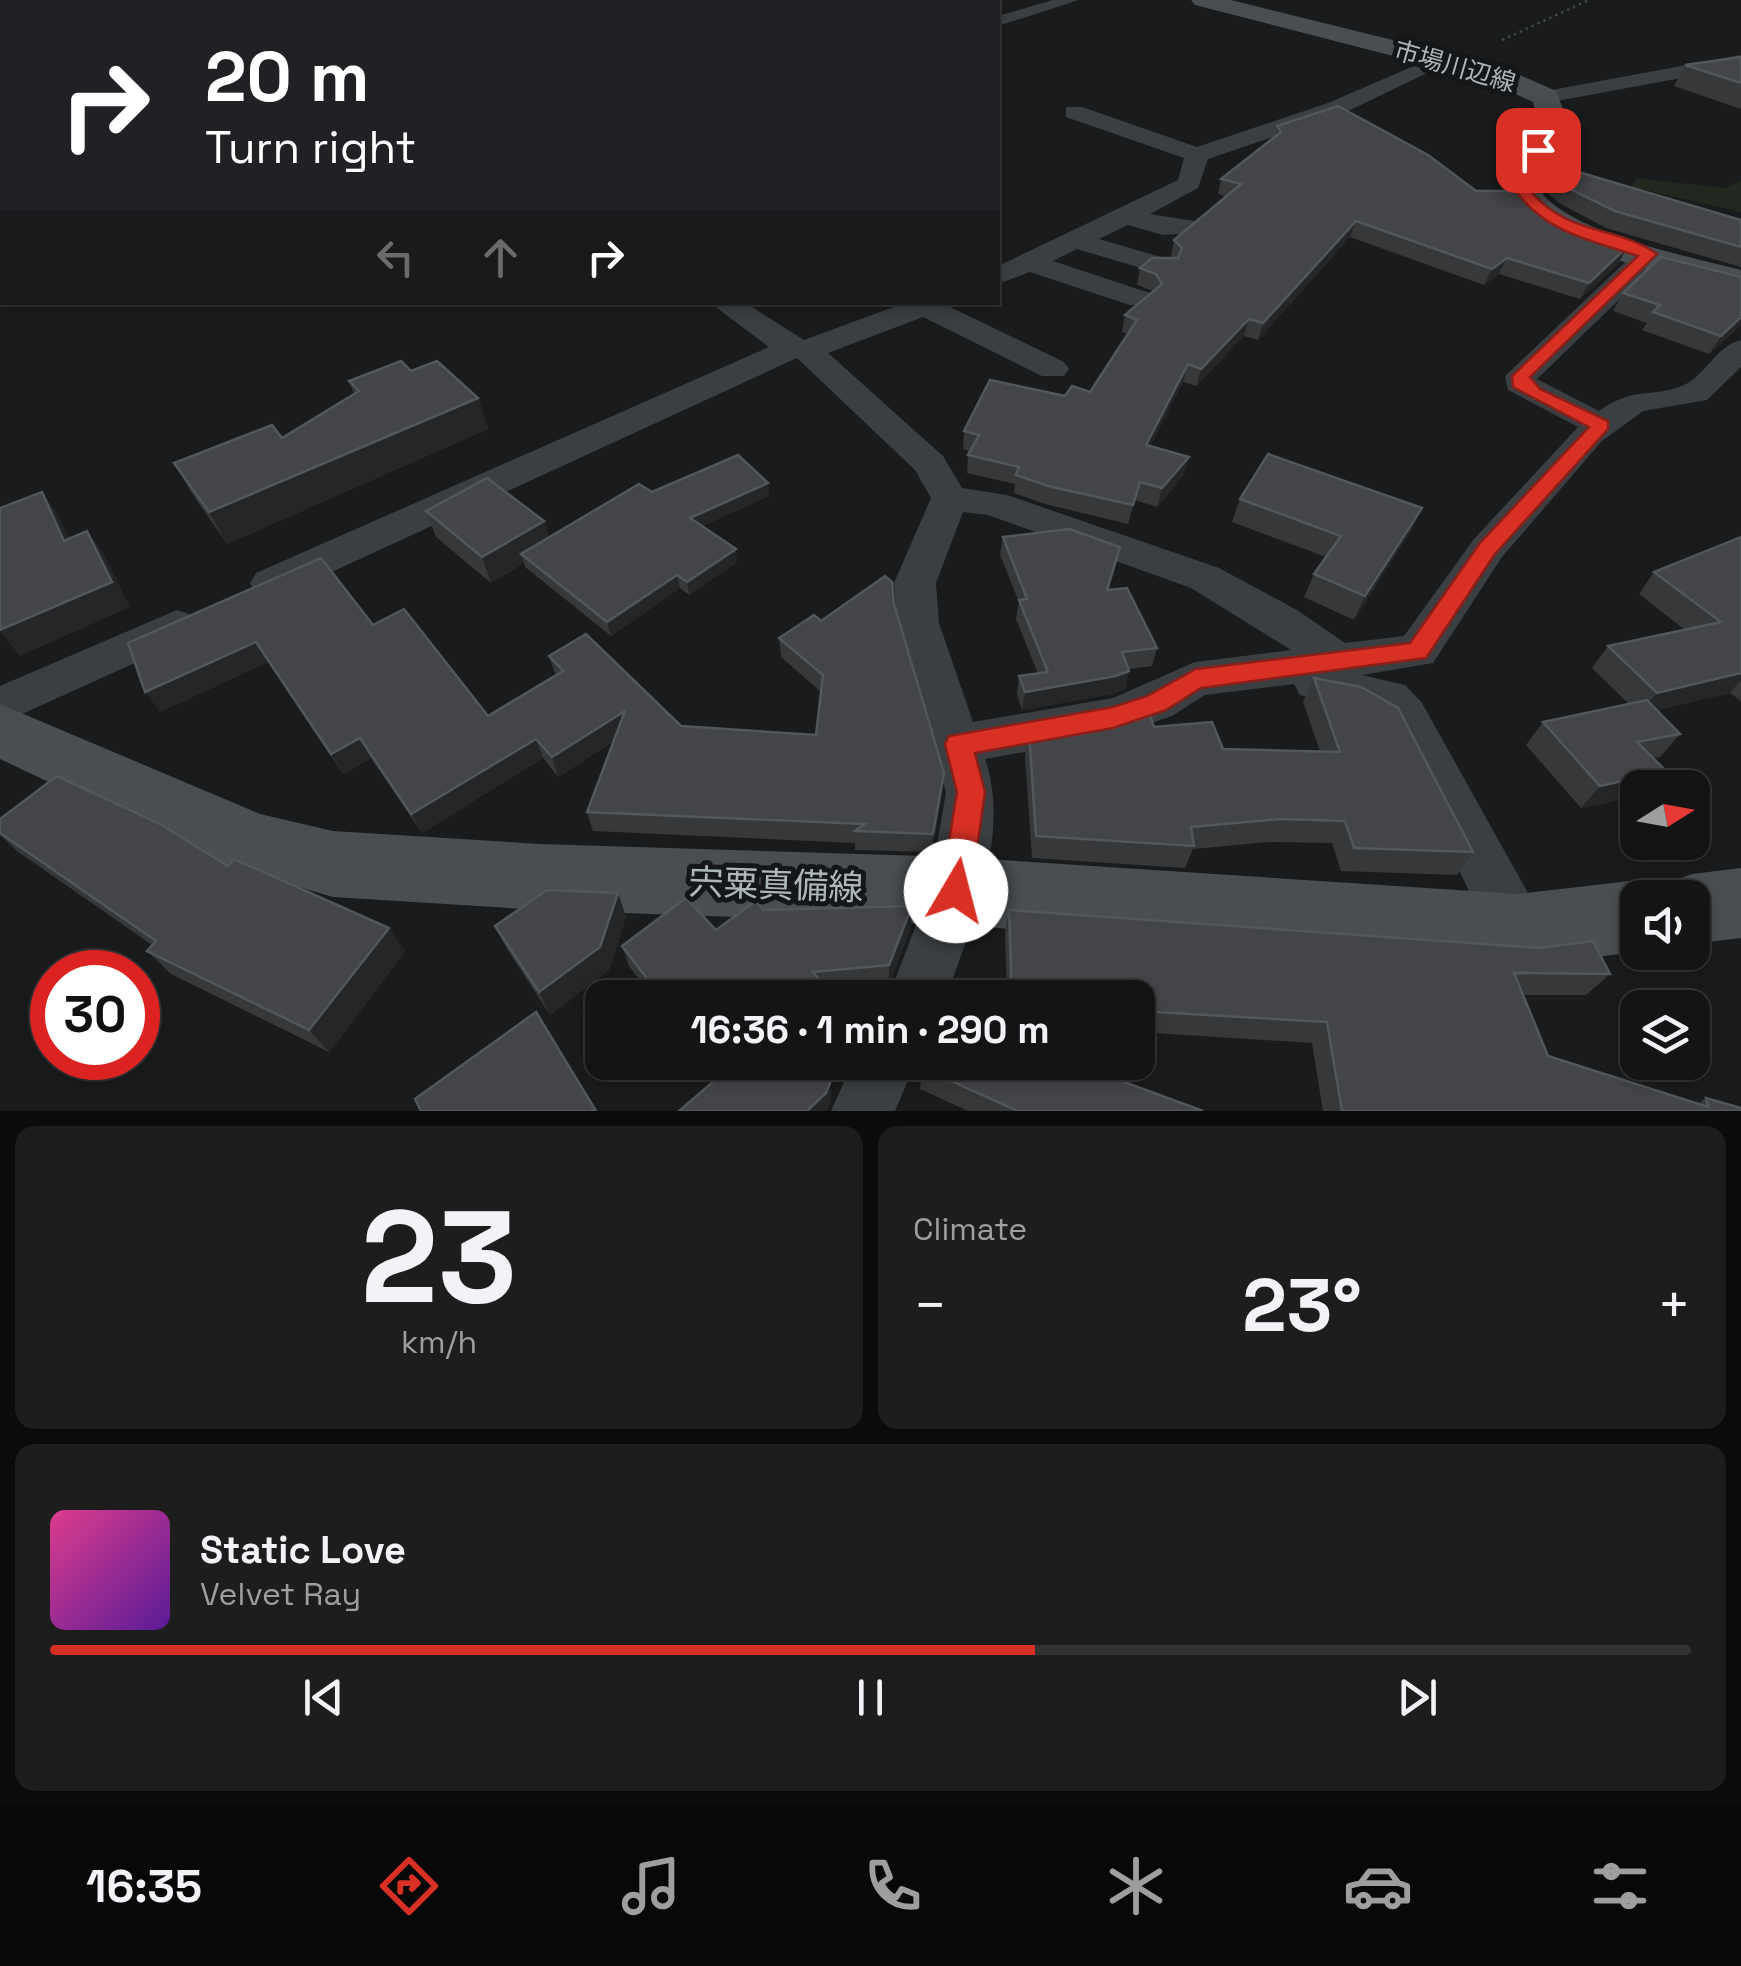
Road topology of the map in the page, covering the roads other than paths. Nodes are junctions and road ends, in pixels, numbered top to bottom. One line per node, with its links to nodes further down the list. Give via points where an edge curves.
1 (1071, 0): 3 (street)
2 (1203, 0): 4 (main road, 市場川辺線)
3 (1000, 20)
4 (1447, 61): 6 (main road, 市場川辺線); 7 (street)
5 (1741, 61): 6 (street)
6 (1546, 97): 14 (main road, 市場川辺線, via 1553,122 1512,198 1574,230)
7 (1336, 108): 9 (street); 10 (street)
8 (1074, 112): 10 (street)
9 (1360, 122)
10 (1197, 155): 11 (street, via 1188,183)
11 (1128, 216): 12 (street); 13 (street)
12 (1185, 227)
13 (1078, 240): 15 (street); 16 (street)
14 (1649, 254): 18 (main road, 市場川辺線); 25 (street, via 1521,376 1534,394)
15 (1029, 262): 17 (street); 19 (street)
16 (1161, 266)
17 (1000, 275)
18 (1741, 282)
19 (1140, 299)
20 (729, 305): 22 (street)
21 (931, 305): 22 (street); 24 (street)
22 (799, 349): 26 (street, via 930,464); 29 (street)
23 (1741, 349): 25 (street, via 1695,394 1633,402)
24 (1053, 369)
25 (1601, 425): 27 (street, via 1488,548 1417,652)
26 (950, 498): 27 (street, via 994,504 1206,578); 31 (street, via 915,583 918,624)
27 (1336, 660): 28 (street)
28 (1240, 672): 31 (street, via 1196,679 1156,703 1113,717); 36 (street, via 1389,698)
29 (0, 706)
30 (0, 730): 32 (main road, 宍粟真備線, via 252,844 333,864)
31 (959, 744): 32 (street, via 971,792)
32 (956, 891): 36 (main road, 宍粟真備線); 37 (street)
33 (1741, 903): 34 (main road)
34 (1710, 907)
35 (1620, 918): 36 (main road, 宍粟真備線)
36 (1518, 930)
37 (924, 980)
38 (877, 1080): 39 (street)
39 (862, 1111)

